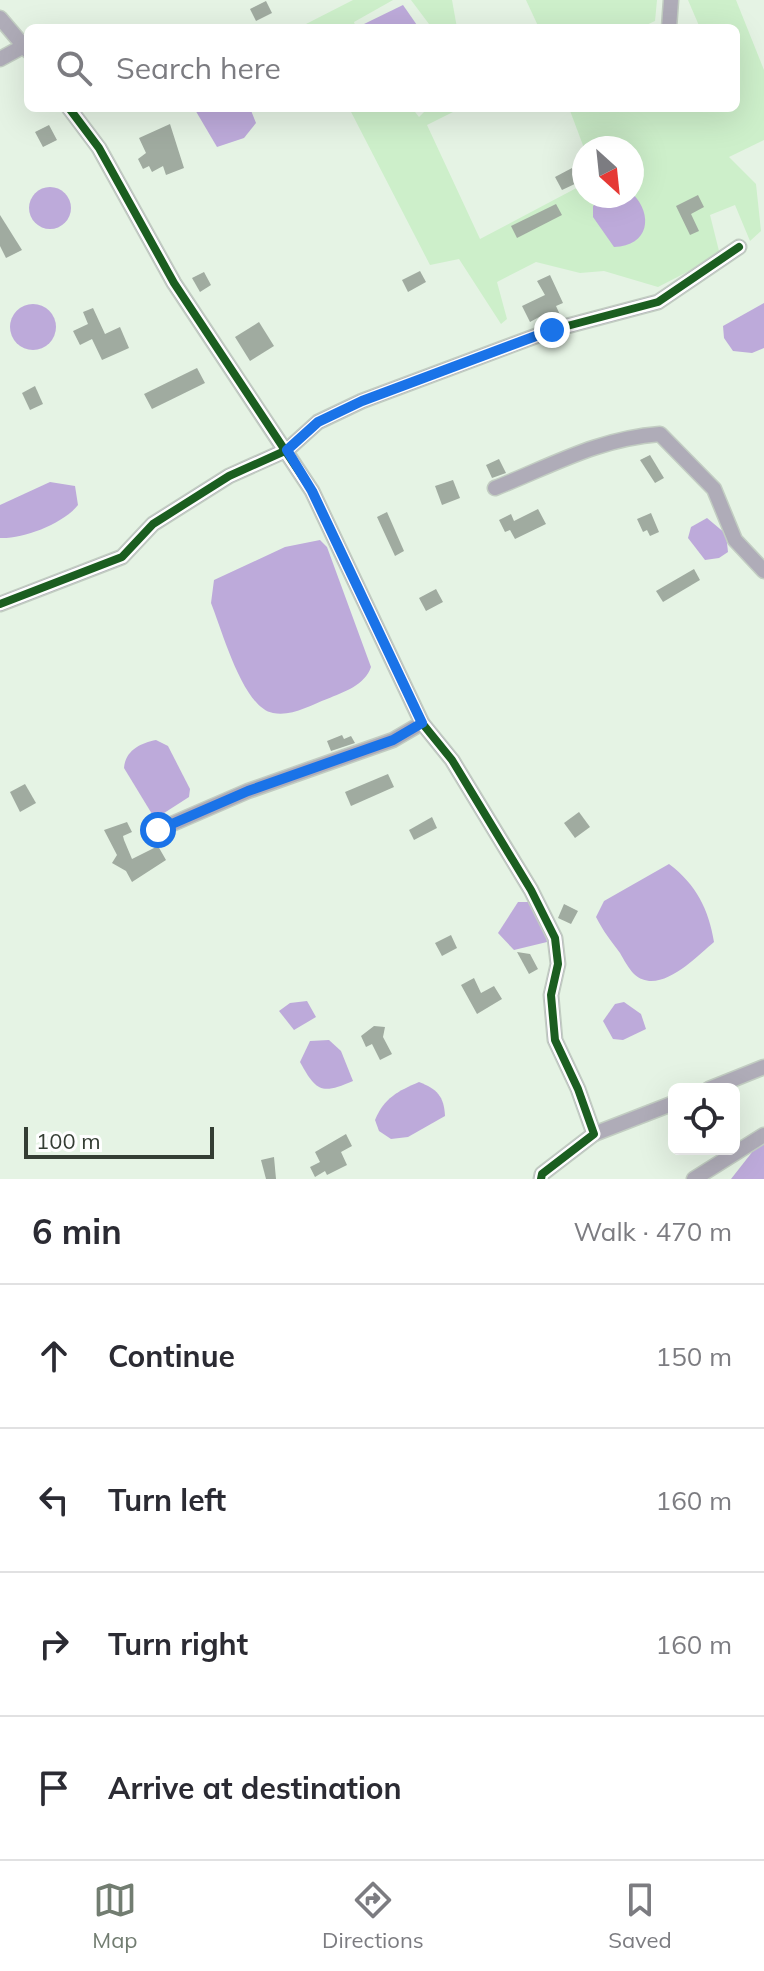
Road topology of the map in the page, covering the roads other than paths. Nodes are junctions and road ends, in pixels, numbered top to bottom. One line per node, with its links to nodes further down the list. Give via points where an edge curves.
1 (671, 0): 3 (street)
2 (0, 18): 4 (street)
3 (669, 24)
4 (24, 46)
5 (24, 49): 6 (street)
6 (0, 59)
7 (72, 112): 9 (street, via 99,148 174,283)
8 (739, 247): 9 (street, via 658,302 552,330 362,401 318,422)
9 (287, 450): 12 (street, via 229,476 153,524 122,557); 13 (street, via 312,491)
10 (495, 488): 11 (street, via 585,449 622,437 660,434 714,489 735,540)
11 (764, 571)
12 (0, 604)
13 (422, 723): 14 (street, via 393,740 248,791); 18 (street, via 452,760 555,938 555,1040)
14 (158, 830)
15 (764, 1067): 16 (street)
16 (724, 1083)
17 (668, 1105): 18 (street)
18 (594, 1134): 20 (street)
19 (764, 1135): 21 (street)
20 (541, 1179)
21 (694, 1179)

